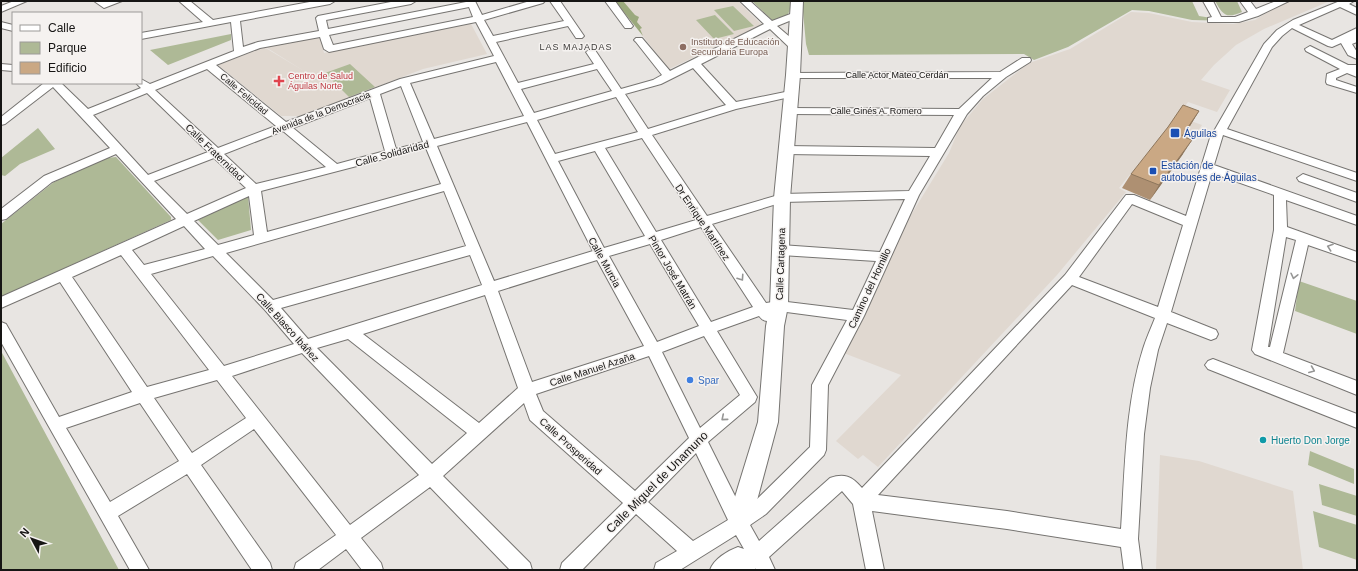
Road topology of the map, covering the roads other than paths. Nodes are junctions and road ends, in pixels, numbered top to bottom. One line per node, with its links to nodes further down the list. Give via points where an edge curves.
1 (22, 1): 18 (street)
2 (99, 1): 3 (street, via 104,5)
3 (117, 1)
4 (184, 1): 24 (street)
5 (330, 1): 16 (street)
6 (412, 1): 21 (street)
7 (540, 1): 22 (street)
8 (555, 1): 25 (street)
9 (610, 1): 28 (street)
10 (745, 1): 29 (street)
11 (1208, 1): 20 (street, via 1214,20 1236,20)
12 (1245, 1): 20 (street)
13 (1284, 1): 20 (street)
14 (471, 2): 22 (street, Calle Murcia); 32 (street)
15 (1345, 2): 19 (street); 27 (street)
16 (317, 4): 21 (street); 23 (street)
17 (797, 8): 29 (street, Calle Solidaridad); 38 (main road, Calle Cartagena)
18 (1, 9)
19 (1357, 12)
20 (1254, 14)
21 (321, 18): 32 (street)
22 (480, 18): 32 (street, via 329,49); 36 (street, Calle Murcia)
23 (235, 19): 24 (street); 40 (street)
24 (211, 23): 33 (street)
25 (570, 23): 34 (street); 36 (street)
26 (1, 25): 30 (street)
27 (1292, 25): 31 (street, via 1332,44); 69 (street, via 1283,29 1268,46)
28 (628, 26)
29 (770, 26): 38 (street); 45 (street, Calle Solidaridad)
30 (12, 28)
31 (1357, 31)
32 (324, 33): 40 (street, via 258,45)
33 (142, 36)
34 (579, 36)
35 (1357, 38): 42 (street, via 1346,43)
36 (490, 40): 43 (street, Calle Murcia)
37 (639, 40): 53 (street)
38 (794, 46): 51 (main road, Calle Cartagena)
39 (1310, 49): 50 (street)
40 (239, 52): 46 (street)
41 (591, 52): 47 (street, Dr Enrique Martínez)
42 (1357, 56)
43 (500, 58): 54 (street, Avenida de la Democracia); 58 (street, Calle Murcia)
44 (1026, 60): 52 (street, Camino del Hornillo)
45 (695, 64): 53 (street, Calle Solidaridad); 63 (street)
46 (209, 65): 57 (street); 68 (street, Calle Felicidad)
47 (599, 66): 58 (street); 61 (street, Dr Enrique Martínez)
48 (1, 67): 49 (street)
49 (12, 68)
50 (1354, 69): 59 (street, via 1331,76 1331,82)
51 (793, 75): 52 (street, Calle Actor Mateo Cerdán); 62 (main road, Calle Cartagena)
52 (1002, 75): 64 (street, Camino del Hornillo)
53 (669, 77): 61 (street, Calle Solidaridad)
54 (404, 80): 60 (street, Avenida de la Democracia); 71 (street)
55 (50, 84): 67 (street)
56 (56, 84): 65 (street, Calle Blasco Ibáñez)
57 (145, 85): 65 (street); 75 (street, Calle Fraternidad)
58 (514, 87): 66 (street, Calle Murcia)
59 (1357, 90)
60 (374, 92): 68 (street, Avenida de la Democracia); 77 (street)
61 (618, 93): 66 (street, Calle Solidaridad); 70 (street, Dr Enrique Martínez)
62 (789, 102): 63 (street, Calle Ginés A. Romero); 64 (street, Calle Ginés A. Romero); 74 (main road, Calle Cartagena)
63 (733, 106): 70 (street, Calle Ginés A. Romero)
64 (962, 112): 76 (street, Camino del Hornillo)
65 (86, 114): 73 (street, Calle Blasco Ibáñez)
66 (530, 118): 71 (street, Calle Solidaridad); 78 (street, Calle Murcia)
67 (1, 122)
68 (284, 127): 75 (street, Avenida de la Democracia); 81 (street, Calle Felicidad)
69 (1220, 130): 79 (street); 80 (street)
70 (644, 134): 72 (street, Calle Ginés A. Romero); 95 (street, Dr Enrique Martínez)
71 (430, 143): 77 (street, Calle Solidaridad); 85 (street, Calle Prosperidad)
72 (598, 147): 78 (street, Calle Ginés A. Romero); 99 (street, Pintor José Matrán)
73 (118, 149): 84 (street, Calle Blasco Ibáñez); 92 (street, via 48,179)
74 (786, 150): 76 (street); 89 (main road, Calle Cartagena)
75 (216, 152): 84 (street, Avenida de la Democracia); 86 (street, Calle Fraternidad)
76 (938, 152): 88 (street, Camino del Hornillo)
77 (392, 154): 81 (street, Calle Solidaridad)
78 (551, 159): 105 (street, Calle Murcia)
79 (1311, 161): 82 (street); 83 (street)
80 (1208, 166): 87 (street); 96 (street)
81 (335, 168): 86 (street, Calle Solidaridad)
82 (1357, 177)
83 (1303, 178): 90 (street); 91 (street)
84 (146, 180): 93 (street, Calle Blasco Ibáñez)
85 (448, 186): 98 (street); 103 (street, Calle Prosperidad)
86 (254, 189): 93 (street, Calle Solidaridad); 98 (street)
87 (1280, 194): 91 (street); 97 (street)
88 (913, 196): 89 (street); 106 (street, Camino del Hornillo)
89 (782, 198): 95 (street); 104 (main road, Calle Cartagena)
90 (1357, 198)
91 (1295, 199): 94 (street)
92 (1, 216)
93 (184, 220): 101 (street, Calle Solidaridad); 102 (street, Calle Blasco Ibáñez)
94 (1357, 221)
95 (703, 223): 99 (street); 115 (street, Dr Enrique Martínez, one-way to 115)
96 (1190, 223): 110 (street, via 1130,198); 116 (street)
97 (1282, 230): 100 (street); 125 (street, via 1260,350)
98 (261, 237): 102 (street)
99 (654, 238): 105 (street); 120 (street, Pintor José Matrán)
100 (1303, 238): 107 (street, one-way to 100); 125 (street, one-way to 125)
101 (123, 248): 108 (street); 109 (street, Calle Solidaridad)
102 (216, 249): 108 (street); 113 (street, Calle Blasco Ibáñez)
103 (474, 249): 111 (street, Calle Prosperidad); 113 (street)
104 (781, 250): 106 (street); 114 (main road, Calle Cartagena)
105 (600, 253): 111 (street); 124 (street, Calle Murcia)
106 (884, 257): 117 (street, Camino del Hornillo)
107 (1357, 257)
108 (142, 270): 127 (street)
109 (63, 275): 112 (street, Calle Solidaridad); 130 (street)
110 (1070, 279): 116 (street); 140 (street)
111 (490, 288): 121 (street); 129 (street, Calle Prosperidad)
112 (1, 303)
113 (270, 306): 123 (street, Calle Blasco Ibáñez)
114 (779, 306): 115 (street, Calle Manuel Azaña); 117 (street); 118 (main road, Calle Cartagena)
115 (762, 310): 118 (street, Dr Enrique Martínez); 120 (street, Calle Manuel Azaña)
116 (1163, 315): 122 (street); 145 (street, via 1150,350 1142,388 1136,434)
117 (857, 316): 143 (street, Camino del Hornillo, via 820,385 818,450 760,508)
118 (775, 326): 132 (main road, Calle Cartagena)
119 (1, 328): 135 (street)
120 (707, 329): 124 (street, Calle Manuel Azaña); 131 (street, Pintor José Matrán)
121 (350, 332): 123 (street); 136 (street)
122 (1211, 334)
123 (305, 346): 127 (street); 139 (street, Calle Blasco Ibáñez)
124 (653, 349): 129 (street, Calle Manuel Azaña); 137 (street, Calle Murcia)
125 (1275, 356): 128 (street, one-way to 128)
126 (1213, 365): 134 (street)
127 (220, 373): 130 (street); 133 (street)
128 (1357, 388)
129 (527, 390): 136 (street, Calle Manuel Azaña); 141 (street, Calle Prosperidad, via 536,414)
130 (144, 395): 135 (street); 138 (street)
131 (749, 397): 132 (street); 137 (street, Calle Miguel de Unamuno, one-way to 137)
132 (768, 406): 143 (main road, Calle Cartagena, via 768,422)
133 (256, 420): 138 (street); 144 (street)
134 (1357, 421)
135 (55, 425): 142 (street)
136 (478, 432): 139 (street, Calle Manuel Azaña)
137 (698, 440): 141 (street, Calle Miguel de Unamuno); 143 (street, Calle Murcia)
138 (189, 464): 142 (street); 149 (street)
139 (430, 476): 144 (street, Calle Manuel Azaña); 152 (street, Calle Blasco Ibáñez)
140 (861, 501): 145 (street); 147 (street, via 845,483 836,484); 157 (street)
141 (635, 502): 146 (street, Calle Prosperidad); 153 (street, Calle Miguel de Unamuno)
142 (108, 513): 148 (street)
143 (739, 523): 146 (street, Camino del Hornillo); 147 (street, Calle Murcia)
144 (348, 537): 150 (street, Calle Manuel Azaña); 151 (street)
145 (1129, 539): 158 (street)
146 (691, 551): 154 (street, Camino del Hornillo)
147 (761, 563)
148 (140, 570)
149 (263, 570)
150 (303, 570)
151 (374, 570)
152 (523, 570)
153 (569, 570)
154 (663, 570)
155 (719, 570): 156 (street, via 738,556)
156 (746, 570)
157 (876, 570)
158 (1133, 570)

